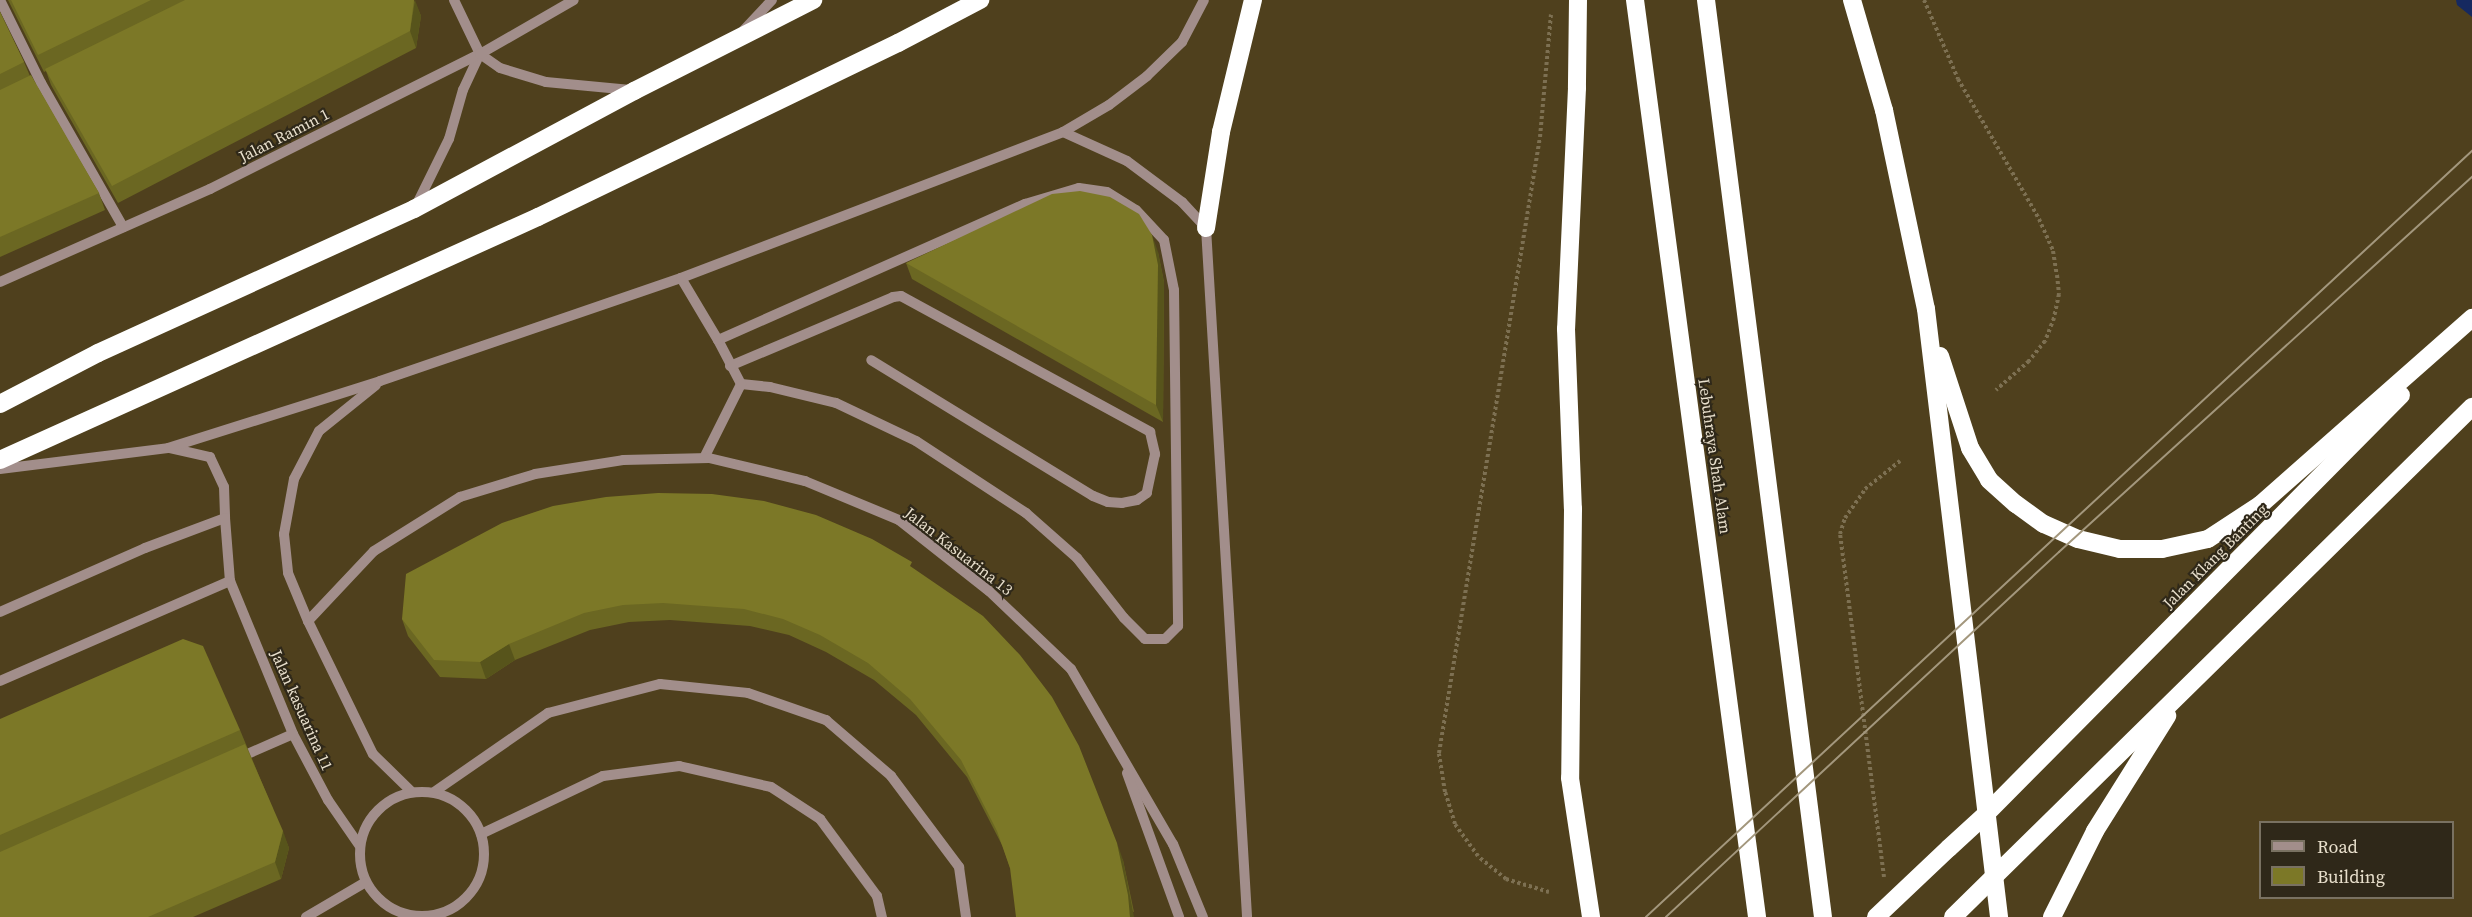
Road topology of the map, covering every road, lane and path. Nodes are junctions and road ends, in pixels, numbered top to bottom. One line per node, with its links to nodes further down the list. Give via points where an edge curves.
1 (0, 0): 20 (street, via 41,83)
2 (454, 0): 16 (street)
3 (574, 0): 16 (street, Jalan Ramin 1)
4 (772, 0): 15 (street)
5 (813, 0): 15 (highway)
6 (980, 0): 37 (highway, via 538,217)
7 (1204, 0): 18 (street, via 1182,42 1147,75 1109,105)
8 (1253, 0): 21 (highway, via 1221,132)
9 (1578, 0): 49 (highway, via 1566,329 1573,509)
10 (1635, 0): 70 (highway, Lebuhraya Shah Alam)
11 (1706, 0): 71 (highway)
12 (1852, 0): 24 (highway, via 1884,110)
13 (1924, 0): 32 (path, via 1958,79 2039,219 2056,267 2059,294 2044,341 2029,361)
14 (1551, 11): 58 (path, via 1540,137 1439,753 1444,792 1455,824 1478,856 1506,879)
15 (738, 37): 17 (highway)
16 (480, 54): 17 (street, via 500,68 546,82); 19 (street, via 463,90 449,139); 20 (street, Jalan Ramin 1, via 210,189)
17 (634, 91): 19 (highway)
18 (1063, 132): 21 (street, via 1096,145 1146,174 1182,202); 22 (street)
19 (414, 209): 33 (highway, via 98,353)
20 (123, 227): 23 (street, Jalan Ramin 1)
21 (1206, 228): 67 (street)
22 (681, 278): 27 (street); 30 (street)
23 (0, 282)
24 (1926, 309): 25 (highway, via 1970,448 1989,480 2044,524 2078,539 2120,549 2162,549 2208,538 2260,505); 52 (highway)
25 (2472, 318)
26 (2472, 323): 52 (highway, Jalan Klang Banting)
27 (718, 340): 29 (street); 31 (street, via 1025,204 1079,188 1107,192 1117,198 1136,210 1164,240 1174,290 1178,626 1165,639 1145,639 1077,558 1026,513 916,441 836,403)
28 (871, 360): 29 (street, via 1093,496 1122,503 1147,493 1155,454 1150,432 901,296)
29 (730, 366): 31 (street)
30 (380, 381): 35 (street); 43 (street, via 319,431 294,479 284,534 288,573)
31 (741, 384): 36 (street)
32 (1996, 390)
33 (0, 404)
34 (2472, 407): 45 (highway)
35 (168, 448): 39 (street); 40 (street, Jalan kasuarina 11, via 210,458 224,486)
36 (704, 458): 43 (street, Jalan Kasuarina 13, via 623,460 535,474 460,497 374,551); 47 (street, Jalan Kasuarina 13, via 805,481 899,520 989,591 1071,669)
37 (0, 460)
38 (1900, 460): 57 (path, via 1865,489 1845,518 1840,534)
39 (0, 469)
40 (225, 518): 41 (street, Jalan kasuarina 11); 42 (street, via 145,548)
41 (230, 581): 44 (street); 46 (street, Jalan kasuarina 11)
42 (0, 612)
43 (308, 621): 50 (street, via 373,754)
44 (0, 681)
45 (2182, 692): 55 (highway); 74 (highway, via 2095,831)
46 (293, 734): 48 (street); 54 (street, Jalan kasuarina 11, via 328,800)
47 (1117, 744): 65 (street, Jalan Kasuarina 13); 66 (street, Jalan Kasuarina 13, via 1173,844)
48 (228, 762)
49 (1570, 778): 68 (highway); 69 (highway)
50 (412, 792): 51 (street); 54 (street, via 381,807 369,820)
51 (434, 792): 53 (street, via 463,807); 64 (street, via 548,713 660,684 748,693 826,720 891,776 959,867)
52 (1985, 815): 55 (highway); 72 (highway, Jalan Klang Banting, bridge)
53 (481, 834): 60 (street, via 484,855 480,876); 63 (street, via 603,776 679,766 771,787 820,819 877,896)
54 (359, 845): 56 (street)
55 (1993, 877): 59 (highway); 73 (highway)
56 (366, 882): 61 (street, via 376,897); 62 (street)
57 (1884, 882)
58 (1549, 892)
59 (1959, 910)
60 (453, 913): 61 (street)
61 (407, 916)
62 (306, 917)
63 (882, 917)
64 (966, 917)
65 (1179, 917)
66 (1203, 917)
67 (1247, 917)
68 (1580, 917)
69 (1591, 917)
70 (1757, 917)
71 (1823, 917)
72 (1876, 917)
73 (1999, 917)
74 (2052, 917)

